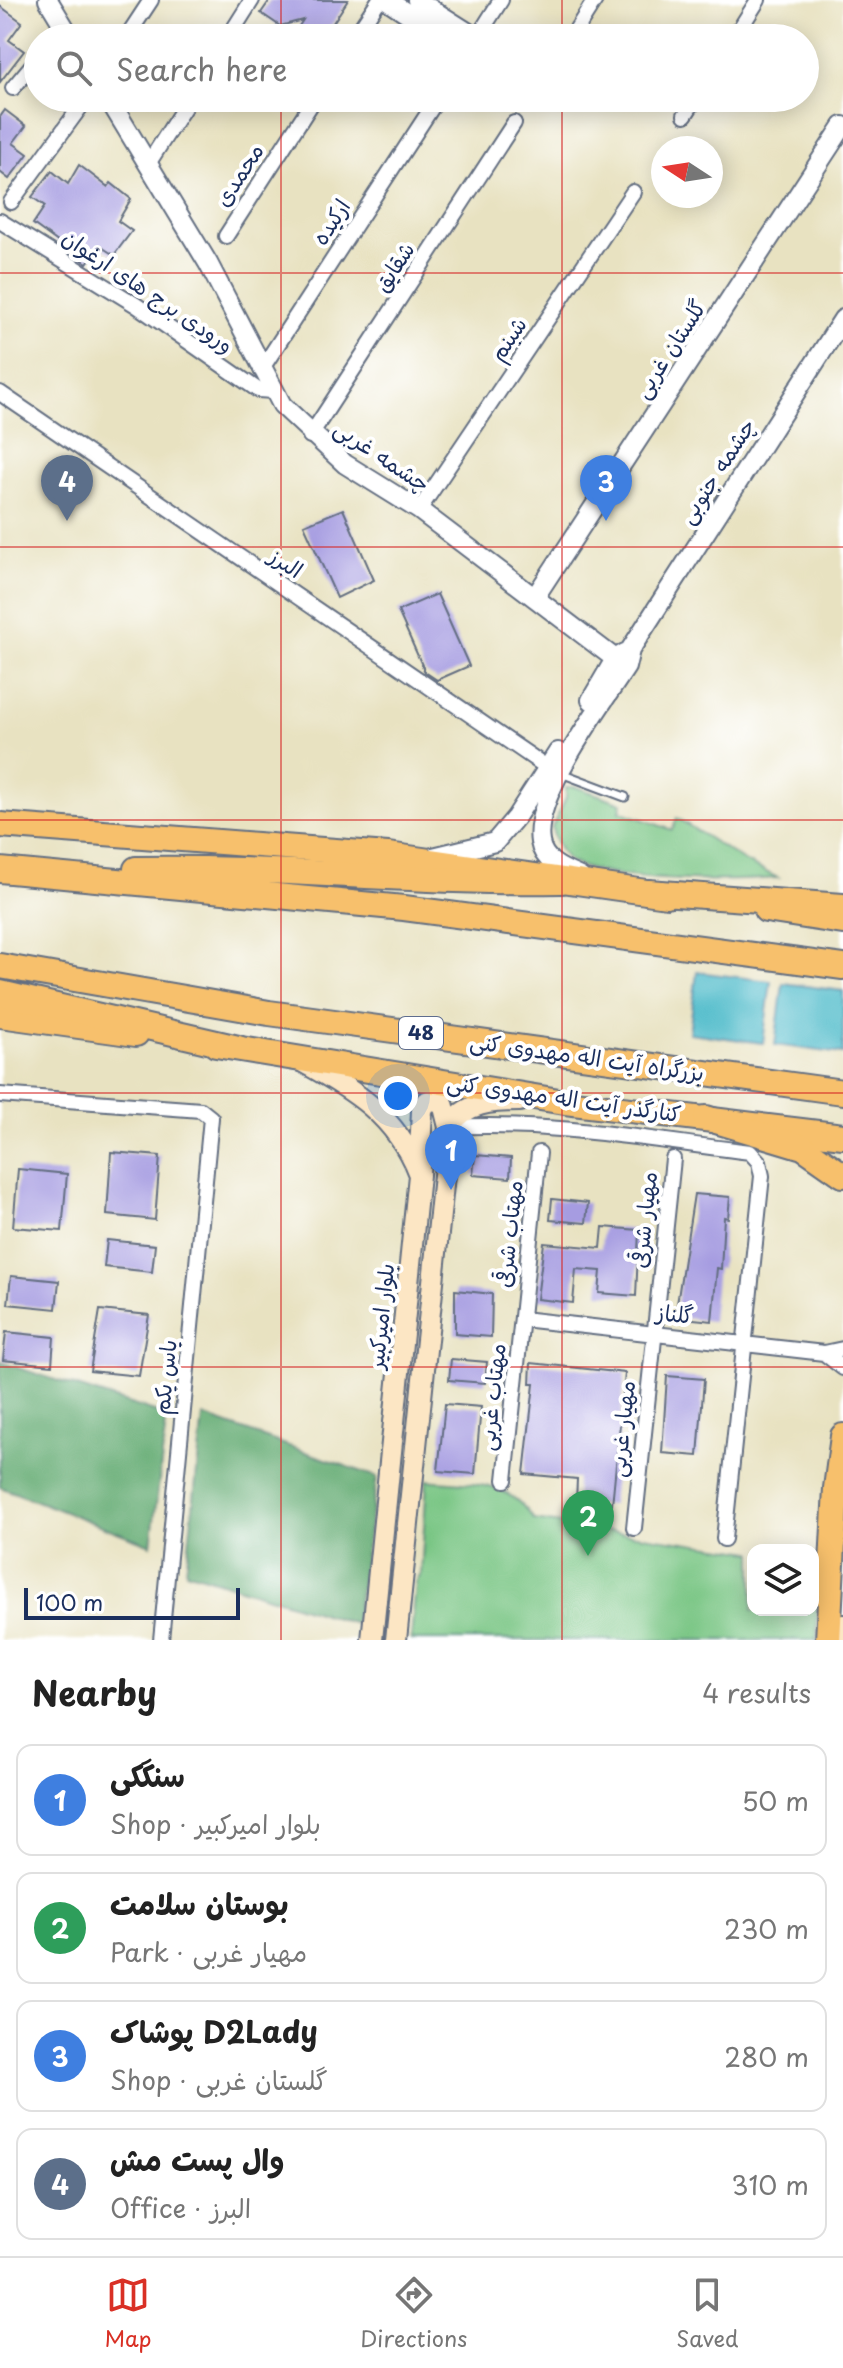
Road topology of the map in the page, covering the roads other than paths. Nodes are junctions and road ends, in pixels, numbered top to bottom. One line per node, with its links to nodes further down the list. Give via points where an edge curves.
1 (48, 0): 10 (street)
2 (151, 0): 11 (street)
3 (252, 0): 12 (street)
4 (379, 0): 13 (street)
5 (387, 0): 14 (street)
6 (417, 0): 15 (street)
7 (501, 0): 16 (street)
8 (595, 0): 17 (street)
9 (758, 0): 18 (street)
10 (59, 24)
11 (135, 24)
12 (237, 24)
13 (363, 24)
14 (424, 24)
15 (455, 24)
16 (486, 24)
17 (580, 24)
18 (743, 24)
19 (24, 75): 20 (street)
20 (13, 88)
21 (77, 112): 32 (street)
22 (116, 112): 30 (street, چشمه غربی)
23 (181, 112): 30 (street)
24 (306, 112): 34 (street, محمدی)
25 (429, 112): 36 (street, ارکیده)
26 (687, 112): 27 (street)
27 (685, 115)
28 (514, 123): 39 (street, شقایق)
29 (843, 126): 41 (street, گلستان غربی)
30 (148, 164): 36 (street, چشمه غربی, via 208,263)
31 (633, 192): 40 (street, شبنم)
32 (11, 202)
33 (0, 221): 37 (street, ورودی برج های ارغوان, via 136,305 258,390)
34 (226, 236)
35 (843, 319): 42 (street, چشمه جنوبی)
36 (261, 370): 37 (street, چشمه غربی)
37 (273, 391): 39 (street, چشمه غربی)
38 (0, 393): 43 (street, البرز)
39 (310, 436): 40 (street, چشمه غربی)
40 (419, 510): 41 (street, چشمه غربی)
41 (535, 597): 42 (street, چشمه غربی)
42 (624, 659): 43 (street, چشمه جنوبی)
43 (553, 770): 44 (lane); 46 (street, چشمه جنوبی, via 495,842); 50 (street, چشمه جنوبی, via 540,843 561,869)
44 (625, 797)
45 (0, 825): 46 (main road)
46 (423, 859): 49 (main road)
47 (0, 870): 48 (main road)
48 (34, 872): 49 (main road, via 271,870 466,883); 55 (main road, via 404,908)
49 (561, 881): 50 (main road)
50 (598, 886): 51 (main road)
51 (648, 892): 52 (main road); 53 (main road)
52 (843, 906)
53 (843, 922)
54 (0, 966): 60 (main road, بزرگراه آیت اله مهدوی کنی / 48, via 269,1013)
55 (843, 967)
56 (0, 993): 58 (main road)
57 (0, 1015): 58 (main road, کنارگذر آیت اله مهدوی کنی)
58 (238, 1048): 59 (main road, کنارگذر آیت اله مهدوی کنی)
59 (293, 1057): 62 (main road, کنارگذر آیت اله مهدوی کنی); 68 (main road, via 380,1111 401,1136)
60 (843, 1092)
61 (0, 1095): 81 (street, یاس یکم, via 201,1110 211,1118)
62 (565, 1102): 63 (main road, کنارگذر آیت اله مهدوی کنی); 64 (main road, via 478,1105 455,1117)
63 (706, 1118): 65 (main road, کنارگذر آیت اله مهدوی کنی); 69 (main road, via 803,1147)
64 (449, 1127): 68 (main road, بلوار امیرکبیر, via 443,1103 426,1102); 72 (street, via 539,1127 750,1152 762,1176); 83 (main road)
65 (843, 1136)
66 (539, 1153): 70 (street, مهتاب شرقی)
67 (673, 1159): 71 (street, مهیار شرقی)
68 (419, 1175): 82 (main road, بلوار امیرکبیر)
69 (843, 1175)
70 (522, 1319): 71 (street, گلناز); 77 (street, مهتاب غربی)
71 (654, 1334): 72 (street, گلناز); 78 (street, مهیار غربی)
72 (743, 1344): 74 (street, گلناز); 79 (street)
73 (843, 1349): 74 (street)
74 (824, 1353): 75 (street)
75 (843, 1368)
76 (843, 1436): 84 (main road)
77 (505, 1480)
78 (634, 1528)
79 (724, 1539)
80 (843, 1625): 85 (main road)
81 (161, 1640)
82 (372, 1640)
83 (396, 1640)
84 (828, 1640)
85 (841, 1640)

